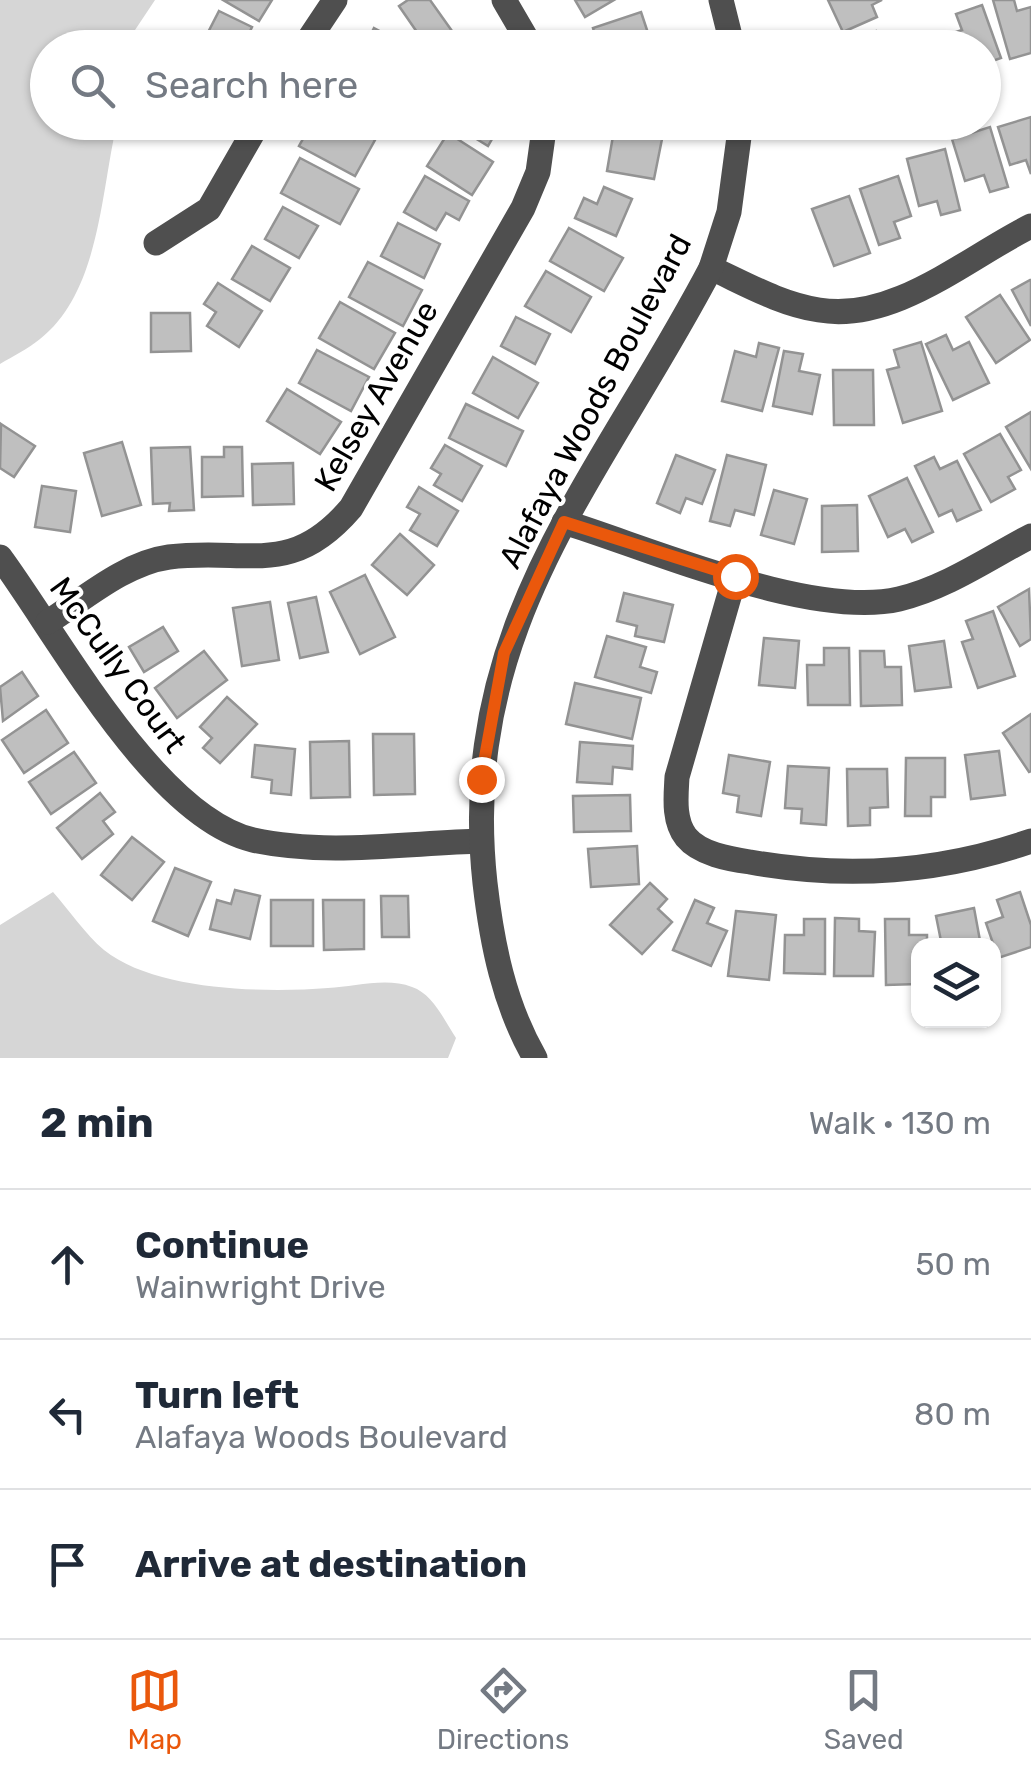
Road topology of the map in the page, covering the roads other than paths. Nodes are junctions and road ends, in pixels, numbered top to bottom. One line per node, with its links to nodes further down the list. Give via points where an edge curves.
1 (334, 0): 4 (street)
2 (504, 0): 5 (street)
3 (721, 0): 6 (street)
4 (315, 30)
5 (522, 30)
6 (728, 30)
7 (249, 140): 11 (street, via 209,209)
8 (542, 140): 17 (street, Kelsey Avenue, via 523,208 351,508 332,530 308,548 272,556 167,558 133,568)
9 (738, 140): 12 (street, Alafaya Woods Boulevard)
10 (1031, 226): 12 (street, via 872,307 823,312)
11 (156, 244)
12 (711, 268): 13 (street, Alafaya Woods Boulevard)
13 (564, 522): 16 (street); 18 (street, Alafaya Woods Boulevard, via 504,653 483,763)
14 (1031, 536): 16 (street, via 930,590 896,600 812,598)
15 (0, 556): 17 (street, McCully Court)
16 (735, 576): 19 (street, via 678,777 675,802 687,838 740,861 848,872 965,861)
17 (48, 622): 18 (street, McCully Court, via 143,762 206,818 250,839 296,846)
18 (481, 841): 20 (street, Alafaya Woods Boulevard, via 501,978)
19 (1031, 841)
20 (535, 1058)

